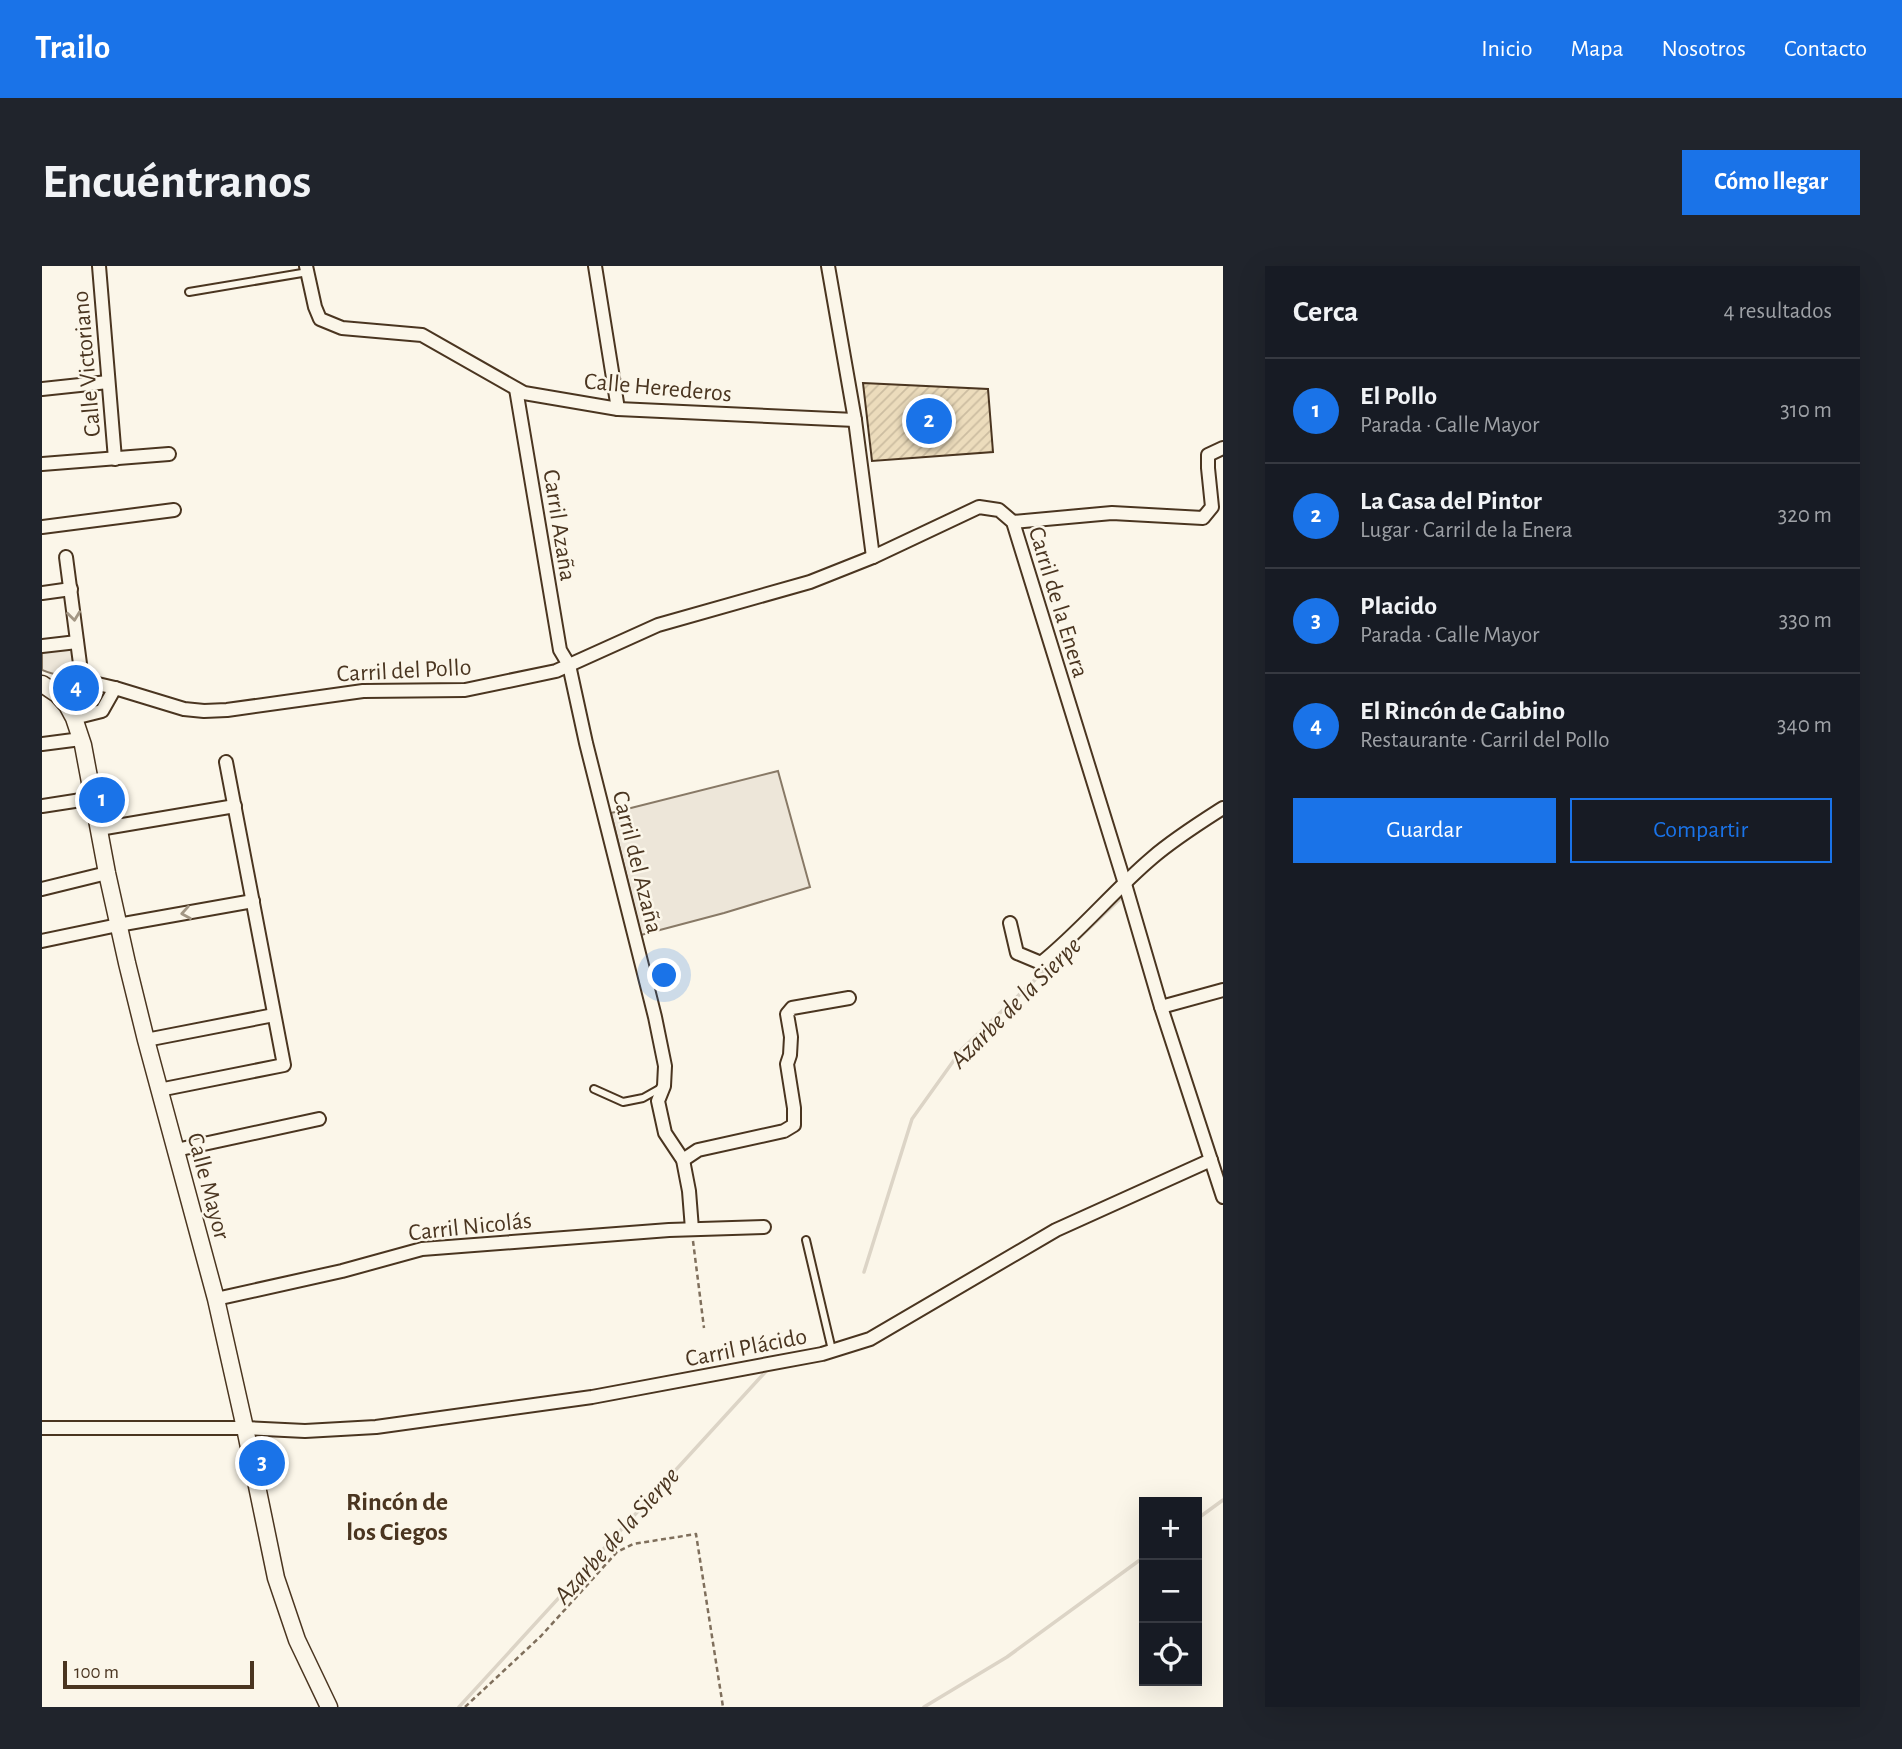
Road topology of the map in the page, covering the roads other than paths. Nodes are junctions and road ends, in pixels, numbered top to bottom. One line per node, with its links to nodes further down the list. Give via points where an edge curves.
1 (99, 266): 6 (street, Calle Victoriano)
2 (594, 266): 9 (street)
3 (828, 266): 10 (street)
4 (307, 269): 5 (lane); 8 (street, Calle Herederos, via 320,319 342,328 422,335)
5 (189, 292)
6 (108, 382): 7 (street); 13 (street, Calle Victoriano)
7 (42, 388)
8 (516, 389): 9 (street, Calle Herederos); 24 (street, Carril Azaña, via 560,650)
9 (618, 410): 10 (street, Calle Herederos)
10 (855, 420): 18 (street)
11 (1223, 448): 16 (street, via 1208,455 1212,507 1203,518 1112,513)
12 (169, 454): 13 (street)
13 (115, 459): 14 (street)
14 (42, 464)
15 (174, 510): 17 (street)
16 (1013, 522): 18 (street, Carril de la Enera, via 999,510 979,508); 38 (street, Carril de la Enera)
17 (42, 527)
18 (873, 557): 24 (street, Carril del Pollo, via 810,582 658,625)
19 (66, 558): 20 (street)
20 (71, 589): 21 (street); 22 (street, one-way to 22)
21 (42, 593)
22 (78, 642): 23 (street); 25 (street)
23 (42, 646)
24 (569, 665): 27 (street, Carril del Pollo, via 465,690 363,691 227,710 184,709); 49 (street, Carril del Azaña, via 655,1017 665,1066)
25 (82, 679): 26 (street, via 63,679); 27 (street, Carril del Pollo)
26 (46, 687): 28 (main road, Calle Mayor, via 68,705)
27 (115, 688): 28 (street, via 102,711)
28 (75, 718): 29 (main road, Calle Mayor)
29 (81, 739): 30 (street); 32 (main road, Calle Mayor)
30 (42, 744)
31 (226, 762): 34 (street)
32 (94, 798): 33 (street); 36 (main road, Calle Mayor)
33 (42, 806)
34 (235, 806): 36 (street); 40 (street)
35 (1223, 808): 38 (street, via 1150,859)
36 (99, 829): 37 (main road, Calle Mayor)
37 (107, 873): 39 (street); 42 (main road, Calle Mayor)
38 (1125, 884): 41 (street, via 1041,963 1017,953); 46 (street, Carril de la Enera)
39 (42, 889)
40 (253, 901): 42 (street, one-way to 42); 47 (street)
41 (1010, 923)
42 (118, 925): 43 (street); 48 (main road, Calle Mayor)
43 (42, 941)
44 (1223, 990): 46 (street)
45 (849, 998): 54 (street, via 792,1008 786,1014 794,1125 698,1150)
46 (1161, 1007): 55 (street, Carril de la Enera)
47 (274, 1015): 48 (street); 51 (street, via 284,1065)
48 (146, 1041): 51 (main road, Calle Mayor)
49 (664, 1086): 50 (lane, via 624,1102); 54 (street, Carril del Azaña, via 658,1101 665,1133)
50 (594, 1089)
51 (159, 1090): 53 (main road, Calle Mayor)
52 (319, 1119): 53 (street)
53 (176, 1150): 60 (main road, Calle Mayor)
54 (682, 1160): 58 (street, Carril del Azaña)
55 (1211, 1160): 56 (street, Carril de la Enera); 61 (street, Carril Plácido, via 1056,1230 870,1339)
56 (1223, 1198)
57 (764, 1227): 58 (street, Carril Nicolás)
58 (692, 1229): 60 (street, Carril Nicolás, via 422,1249)
59 (806, 1240): 61 (lane)
60 (216, 1299): 63 (main road, Calle Mayor)
61 (832, 1350): 63 (street, Carril Plácido, via 592,1397 376,1427)
62 (42, 1428): 63 (street, Carril Plácido)
63 (245, 1428): 64 (main road, Calle Mayor, via 281,1594 303,1656)
64 (329, 1707)

